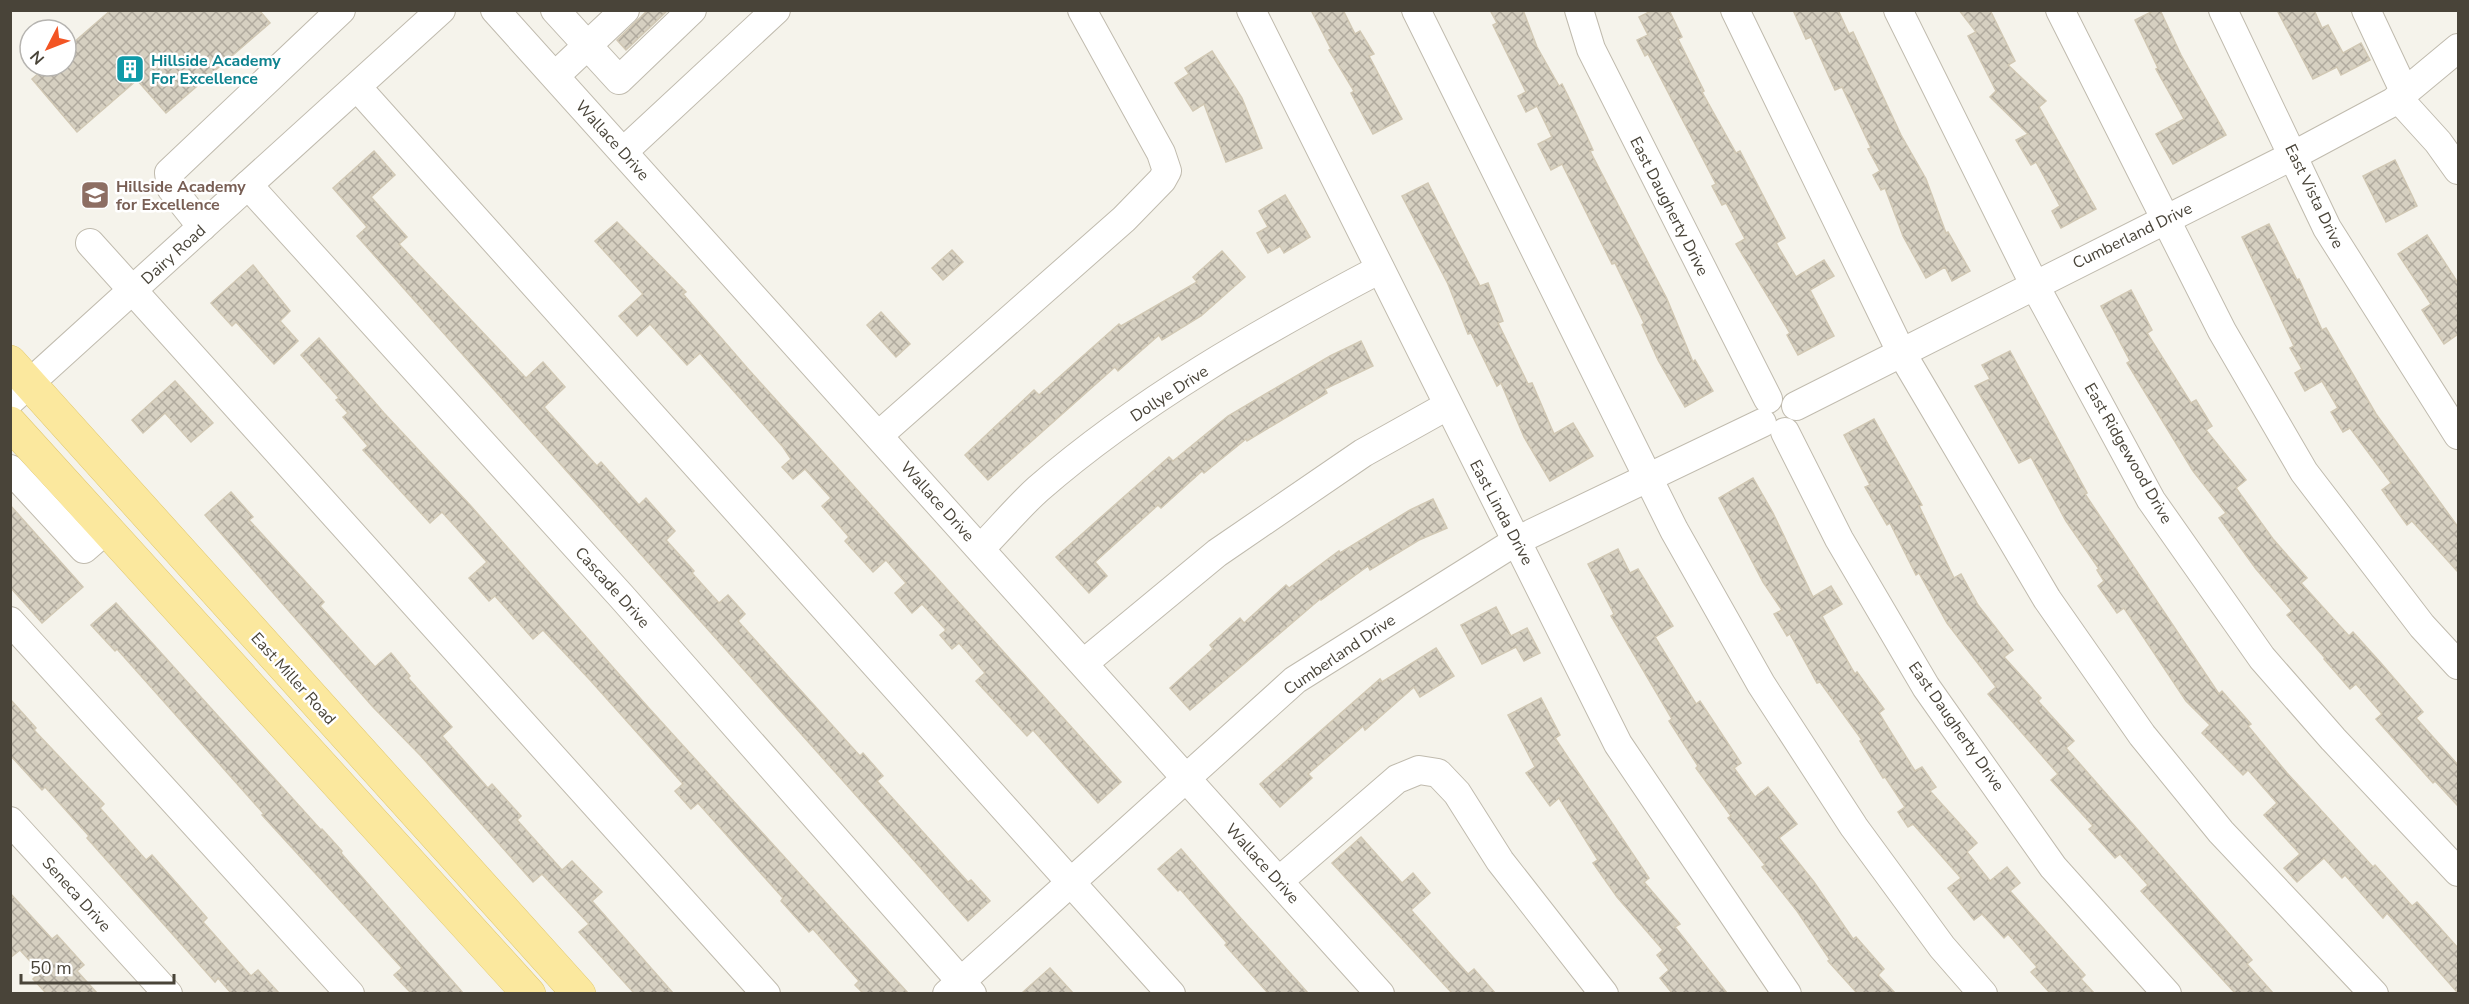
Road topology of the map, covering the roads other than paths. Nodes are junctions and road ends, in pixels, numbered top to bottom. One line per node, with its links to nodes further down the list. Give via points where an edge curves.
1 (341, 10): 27 (street, via 169,173 171,188)
2 (441, 10): 20 (street, Dairy Road)
3 (495, 10): 19 (street, Wallace Drive)
4 (555, 10): 17 (street)
5 (626, 10): 17 (street)
6 (692, 10): 17 (street, via 619,80)
7 (776, 10): 22 (street)
8 (1082, 10): 37 (street, via 1161,153 1167,171 1124,219)
9 (1251, 10): 29 (street, East Linda Drive)
10 (1416, 10): 40 (street)
11 (1579, 10): 35 (street, East Daugherty Drive, via 1591,49)
12 (1735, 10): 32 (street)
13 (1898, 10): 30 (street, East Ridgewood Drive)
14 (2061, 10): 26 (street)
15 (2223, 10): 23 (street, East Vista Drive)
16 (2366, 10): 21 (street)
17 (588, 46): 19 (street)
18 (2458, 48): 21 (street, Cumberland Drive)
19 (555, 76): 22 (street, Wallace Drive)
20 (357, 87): 25 (street, Dairy Road); 53 (street)
21 (2401, 95): 23 (street, Cumberland Drive); 24 (street)
22 (623, 152): 37 (street, Wallace Drive)
23 (2294, 155): 26 (street, Cumberland Drive); 38 (street, East Vista Drive, via 2327,228)
24 (2458, 170)
25 (248, 185): 27 (street, Dairy Road); 54 (street, Cascade Drive, via 630,606)
26 (2164, 220): 30 (street, Cumberland Drive); 46 (street, via 2222,332 2304,472 2422,626)
27 (202, 227): 31 (street, Dairy Road)
28 (90, 243): 31 (street)
29 (1380, 269): 34 (street, East Linda Drive); 43 (street, Dollye Drive, via 1271,327 1126,422 1038,489)
30 (2034, 284): 32 (street, Cumberland Drive); 51 (street, East Ridgewood Drive, via 2151,500 2262,658)
31 (133, 290): 33 (street, Dairy Road); 59 (street)
32 (1901, 352): 35 (street, Cumberland Drive, via 1796,406 1782,395); 66 (street, via 2047,599 2142,735 2221,832)
33 (17, 382): 47 (main road, East Miller Road)
34 (1447, 406): 42 (street, East Linda Drive); 45 (street, via 1363,453 1216,553)
35 (1772, 418): 40 (street, Cumberland Drive); 65 (street, East Daugherty Drive, via 1926,687 2053,867)
36 (10, 423): 41 (main road)
37 (879, 435): 43 (street, Wallace Drive)
38 (2458, 435)
39 (10, 469): 41 (street, via 84,549)
40 (1648, 478): 42 (street, Cumberland Drive); 64 (street, via 1761,684 1854,827 1942,947)
41 (107, 529): 49 (main road)
42 (1518, 540): 48 (street, Cumberland Drive, via 1295,680); 63 (street, East Linda Drive, via 1618,744)
43 (981, 548): 45 (street, Wallace Drive)
44 (10, 621): 56 (street)
45 (1084, 663): 48 (street, Wallace Drive)
46 (2458, 665)
47 (373, 765): 49 (main road); 58 (main road, East Miller Road)
48 (1187, 778): 52 (street, Wallace Drive); 53 (street, Cumberland Drive)
49 (345, 791): 57 (main road)
50 (10, 821): 55 (street, Seneca Drive)
51 (2458, 872)
52 (1279, 881): 61 (street, Wallace Drive); 62 (street, via 1397,779 1419,770 1438,773 1457,793 1500,861)
53 (1071, 882): 54 (street, Cumberland Drive); 60 (street)
54 (960, 989)
55 (168, 993)
56 (350, 993)
57 (529, 993)
58 (579, 993)
59 (766, 993)
60 (1171, 993)
61 (1380, 993)
62 (1604, 993)
63 (1788, 993)
64 (1983, 993)
65 (2168, 993)
66 (2374, 993)

